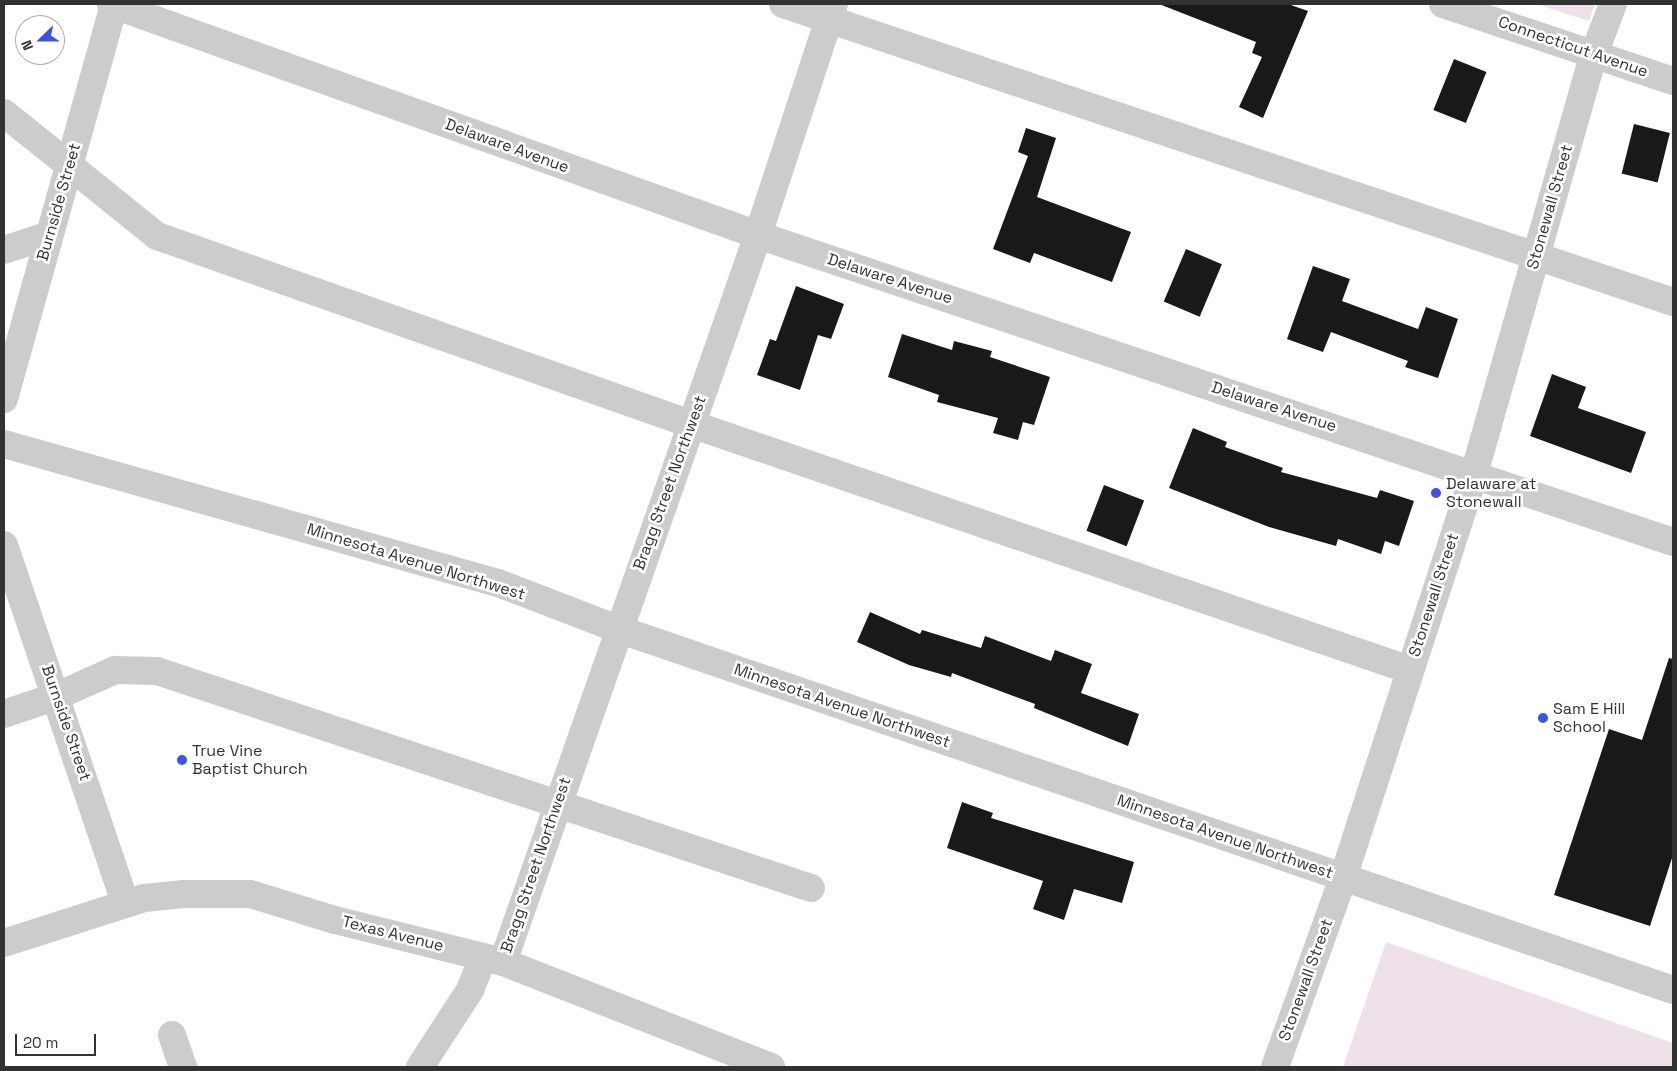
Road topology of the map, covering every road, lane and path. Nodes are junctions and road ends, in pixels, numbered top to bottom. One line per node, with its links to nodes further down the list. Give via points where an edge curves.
1 (113, 4): 9 (street, Burnside Street); 11 (street, Delaware Avenue)
2 (783, 4): 5 (street)
3 (1444, 4): 6 (street, Connecticut Avenue)
4 (1613, 4): 6 (street, Stonewall Street)
5 (832, 12): 11 (street, Bragg Street Northwest); 13 (street)
6 (1594, 54): 7 (street, Connecticut Avenue); 13 (street, Stonewall Street)
7 (1673, 81)
8 (4, 113): 9 (street)
9 (70, 163): 10 (street, Burnside Street); 16 (street, via 157,236)
10 (49, 235): 12 (street); 15 (street, Burnside Street)
11 (758, 235): 16 (street, Bragg Street Northwest); 18 (street, Delaware Avenue)
12 (4, 250)
13 (1536, 256): 14 (street); 18 (street, Stonewall Street)
14 (1673, 302)
15 (4, 399)
16 (691, 424): 21 (street, Bragg Street Northwest); 22 (street)
17 (4, 444): 21 (street, Minnesota Avenue Northwest, via 498,583)
18 (1474, 474): 19 (street, Delaware Avenue); 22 (street, Stonewall Street)
19 (1673, 542)
20 (4, 545): 23 (street, Burnside Street)
21 (618, 629): 25 (street, Bragg Street Northwest); 26 (street, Minnesota Avenue Northwest)
22 (1410, 670): 26 (street, Stonewall Street)
23 (57, 696): 24 (street); 25 (street, via 115,670 157,671); 28 (street, Burnside Street)
24 (4, 714)
25 (556, 806): 27 (street); 30 (street, Bragg Street Northwest)
26 (1343, 878): 31 (street, Minnesota Avenue Northwest); 36 (street, Stonewall Street)
27 (811, 888)
28 (125, 903): 29 (street, Texas Avenue); 30 (street, Texas Avenue, via 184,894 250,894 335,920)
29 (4, 943)
30 (493, 959): 34 (street, Bragg Street Northwest); 35 (street, Texas Avenue)
31 (1673, 990)
32 (172, 1035): 33 (street)
33 (183, 1067)
34 (420, 1067)
35 (771, 1067)
36 (1275, 1067)

